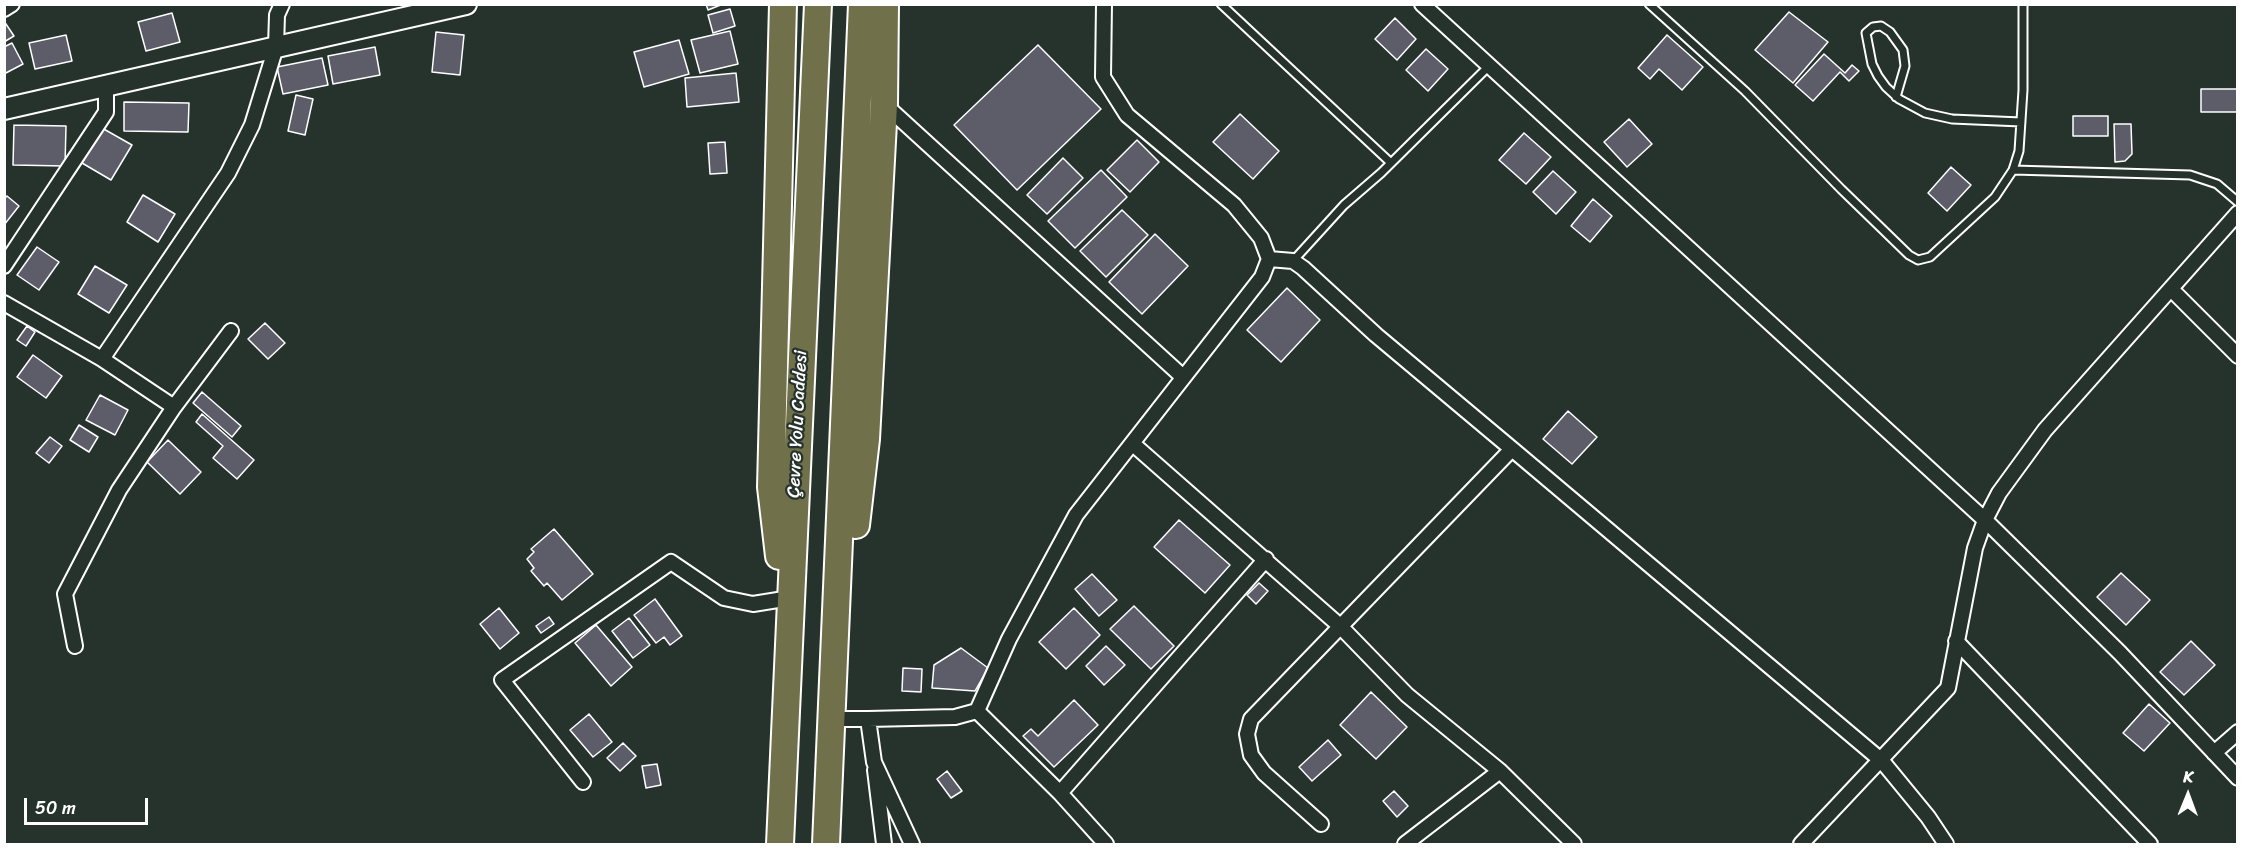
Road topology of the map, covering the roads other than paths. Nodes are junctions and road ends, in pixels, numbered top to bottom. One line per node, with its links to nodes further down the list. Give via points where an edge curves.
1 (12, 4): 13 (street)
2 (282, 4): 14 (street, via 277,15)
3 (466, 4): 14 (street)
4 (783, 4): 39 (highway, via 771,487)
5 (818, 4): 41 (highway, Çevre Yolu Caddesi)
6 (862, 4): 45 (highway)
7 (885, 4): 18 (highway)
8 (1104, 4): 25 (street, via 1102,77 1127,116 1234,205 1261,238)
9 (1221, 4): 21 (lane)
10 (1422, 4): 15 (street)
11 (1649, 4): 22 (lane, via 1745,91 1840,189 1918,260 1930,257 1995,197)
12 (2023, 4): 20 (lane)
13 (4, 9)
14 (276, 47): 16 (street); 32 (street, via 252,125 228,173)
15 (1488, 67): 21 (lane); 37 (street)
16 (106, 86): 19 (street); 27 (street, via 106,111)
17 (1896, 97): 17 (lane, via 1878,76 1868,54 1866,33 1873,27 1881,26 1890,32 1903,50 1905,66); 20 (lane, via 1925,113 1952,119)
18 (884, 104): 33 (street); 45 (highway, via 866,439)
19 (4, 108)
20 (2021, 122): 22 (lane)
21 (1391, 163): 26 (lane, via 1344,205)
22 (2013, 170): 23 (lane, via 2190,175 2217,184)
23 (2238, 202)
24 (2238, 213): 28 (street)
25 (1269, 259): 26 (street); 33 (street, via 1262,277)
26 (1293, 261): 36 (street)
27 (4, 266)
28 (2172, 290): 31 (street); 37 (street, via 2045,430 1999,493)
29 (4, 303): 32 (street)
30 (231, 331): 34 (street)
31 (2238, 356)
32 (102, 358): 34 (street)
33 (1183, 376): 35 (street)
34 (174, 407): 43 (street, via 119,490 65,594)
35 (1133, 444): 38 (street); 44 (street, via 1076,515 1010,639)
36 (1512, 449): 40 (street); 49 (street)
37 (1985, 520): 42 (street); 48 (street, via 2120,653)
38 (1266, 559): 40 (street); 54 (street)
39 (784, 599): 41 (highway); 53 (street, via 753,604 724,598 671,562 502,680)
40 (1340, 626): 51 (street, via 1407,695); 55 (street, via 1251,719 1247,734 1251,755 1264,773)
41 (788, 634): 56 (highway, Çevre Yolu Caddesi)
42 (1956, 641): 49 (street, via 1948,688); 65 (street)
43 (75, 646)
44 (977, 711): 46 (street, via 955,717); 54 (street)
45 (833, 719): 46 (street); 57 (highway)
46 (868, 719): 50 (street)
47 (2238, 732): 48 (street)
48 (2214, 753): 52 (street)
49 (1882, 761): 63 (street); 64 (street)
50 (874, 762): 58 (street); 59 (street)
51 (1500, 771): 61 (street); 62 (street)
52 (2238, 778)
53 (583, 782)
54 (1059, 793): 60 (street)
55 (1321, 824)
56 (780, 844)
57 (826, 844)
58 (884, 844)
59 (912, 844)
60 (1106, 844)
61 (1405, 844)
62 (1574, 844)
63 (1801, 844)
64 (1946, 844)
65 (2150, 844)

